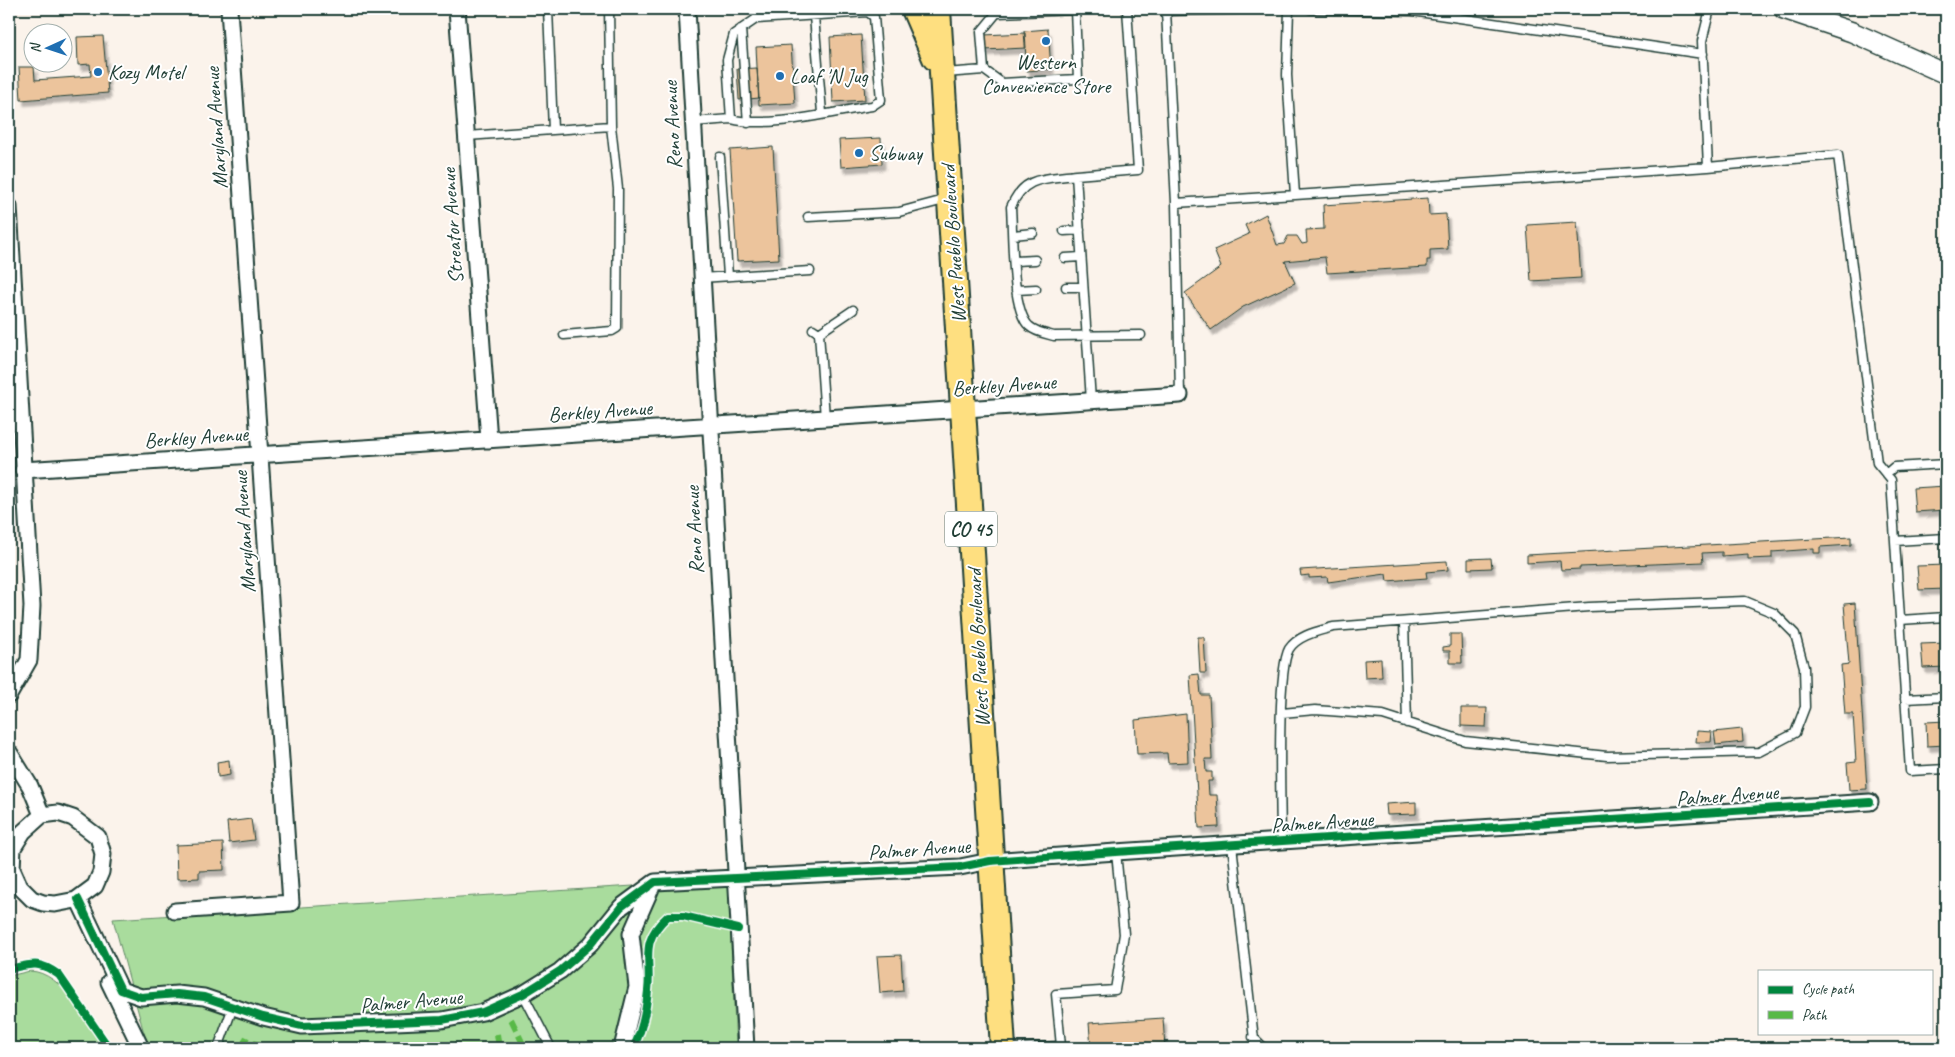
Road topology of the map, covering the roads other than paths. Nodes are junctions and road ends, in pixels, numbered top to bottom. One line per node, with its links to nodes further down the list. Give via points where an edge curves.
1 (229, 9): 64 (street, Maryland Avenue)
2 (457, 9): 29 (street, Streator Avenue)
3 (548, 9): 28 (lane)
4 (609, 9): 27 (lane)
5 (686, 9): 25 (street, Reno Avenue)
6 (759, 9): 17 (lane)
7 (914, 9): 21 (main road)
8 (938, 9): 21 (main road, West Pueblo Boulevard / CO 45)
9 (1127, 9): 32 (lane, via 1138,170)
10 (1265, 9): 35 (lane, via 1166,11)
11 (1289, 9): 33 (lane, via 1287,75)
12 (1310, 9): 19 (lane, via 1412,11)
13 (1710, 9): 19 (lane, via 1702,41)
14 (1784, 9): 22 (street, via 1852,32)
15 (999, 11): 20 (lane, via 982,32); 20 (lane, via 1075,10 1078,79 1002,83)
16 (814, 16): 17 (lane); 23 (lane); 23 (lane, via 868,12 874,17 881,100 872,106)
17 (756, 19): 18 (lane)
18 (741, 29): 24 (lane, via 734,34 727,60); 26 (lane)
19 (1703, 54): 31 (lane)
20 (984, 70): 21 (lane)
21 (942, 74): 34 (main road, West Pueblo Boulevard / CO 45)
22 (1946, 74)
23 (822, 113): 26 (lane)
24 (731, 119): 25 (lane); 26 (lane)
25 (693, 122): 49 (street, Reno Avenue)
26 (748, 123)
27 (610, 126): 28 (lane); 55 (lane, via 618,189 617,328 612,332)
28 (553, 130): 29 (lane)
29 (467, 136): 63 (street, Streator Avenue)
30 (720, 157): 48 (lane)
31 (1708, 167): 33 (lane); 67 (lane, via 1838,155 1877,463)
32 (1076, 175): 38 (lane); 41 (lane, via 1034,180 1024,186 1011,207)
33 (1295, 195): 35 (lane)
34 (950, 199): 37 (lane, via 899,212); 60 (main road, West Pueblo Boulevard / CO 45)
35 (1176, 203): 58 (lane)
36 (9, 206): 42 (street)
37 (808, 217)
38 (1080, 230): 39 (lane); 43 (lane)
39 (1064, 231)
40 (1034, 233): 41 (lane)
41 (1013, 235): 46 (lane)
42 (10, 237): 66 (street)
43 (1081, 257): 44 (lane); 51 (lane)
44 (1065, 258)
45 (1035, 260): 46 (lane)
46 (1015, 261): 53 (lane)
47 (810, 271): 48 (lane)
48 (728, 276): 49 (lane)
49 (702, 278): 62 (street, Reno Avenue)
50 (1066, 287): 51 (lane)
51 (1083, 287): 57 (lane)
52 (1036, 289): 53 (lane)
53 (1016, 290): 57 (lane, via 1022,316 1029,326 1054,336)
54 (853, 310): 61 (lane, via 816,331)
55 (564, 335)
56 (1141, 335): 57 (lane)
57 (1086, 337): 59 (lane)
58 (1180, 395): 59 (street, Berkley Avenue)
59 (1091, 401): 60 (street, Berkley Avenue)
60 (964, 409): 61 (street, Berkley Avenue); 85 (main road, West Pueblo Boulevard / CO 45)
61 (825, 418): 62 (street, Berkley Avenue)
62 (710, 425): 63 (street, Berkley Avenue); 86 (street, Reno Avenue)
63 (490, 440): 64 (street, Berkley Avenue)
64 (260, 454): 66 (street, Berkley Avenue); 89 (street, Maryland Avenue, via 291,903)
65 (1946, 464): 67 (lane, via 1894,467)
66 (23, 470): 73 (street, via 32,606 29,660)
67 (1886, 474): 69 (lane, via 1891,480)
68 (1946, 538): 69 (lane)
69 (1895, 541): 71 (lane)
70 (1946, 617): 71 (lane)
71 (1900, 620): 75 (lane)
72 (1404, 622): 76 (lane, via 1333,627 1309,634 1290,649 1283,673); 77 (lane); 77 (lane, via 1589,607 1745,601 1774,613 1795,634 1804,667 1805,707 1795,732 1759,752 1607,756 1465,741)
73 (9, 695)
74 (1946, 697): 75 (lane)
75 (1905, 699): 79 (lane, via 1910,771)
76 (1282, 713): 77 (lane, via 1316,710 1373,714); 82 (lane)
77 (1407, 723)
78 (9, 752): 81 (street, via 30,786)
79 (1946, 769)
80 (1870, 802): 82 (street, Palmer Avenue)
81 (42, 815): 88 (street, via 58,814 73,818 98,837 103,854 101,872 95,886); 88 (street, via 23,832 13,848 12,869 20,887 32,899 43,903)
82 (1281, 842): 83 (street, Palmer Avenue)
83 (1232, 845): 84 (street, Palmer Avenue); 92 (lane)
84 (1116, 852): 85 (street, Palmer Avenue); 93 (lane, via 1124,934 1115,990 1056,994)
85 (990, 861): 86 (street, Palmer Avenue, via 960,867); 99 (main road, West Pueblo Boulevard / CO 45)
86 (735, 876): 87 (street, Palmer Avenue); 98 (street, Reno Avenue)
87 (655, 882): 90 (street, Palmer Avenue, via 621,907 590,945 560,971); 97 (street, via 631,934 637,988)
88 (73, 901): 91 (street, Palmer Avenue, via 121,990 141,997 177,994 204,997); 94 (street)
89 (175, 912)
90 (523, 994): 91 (street, Palmer Avenue, via 483,1012 442,1020 302,1026); 96 (lane)
91 (233, 1007): 95 (lane)
92 (1253, 1037): 101 (lane); 102 (lane)
93 (1061, 1047): 100 (lane)
94 (141, 1048)
95 (218, 1048)
96 (551, 1048)
97 (622, 1048)
98 (746, 1048)
99 (1003, 1048)
100 (1014, 1048)
101 (1255, 1048)
102 (1264, 1048)

